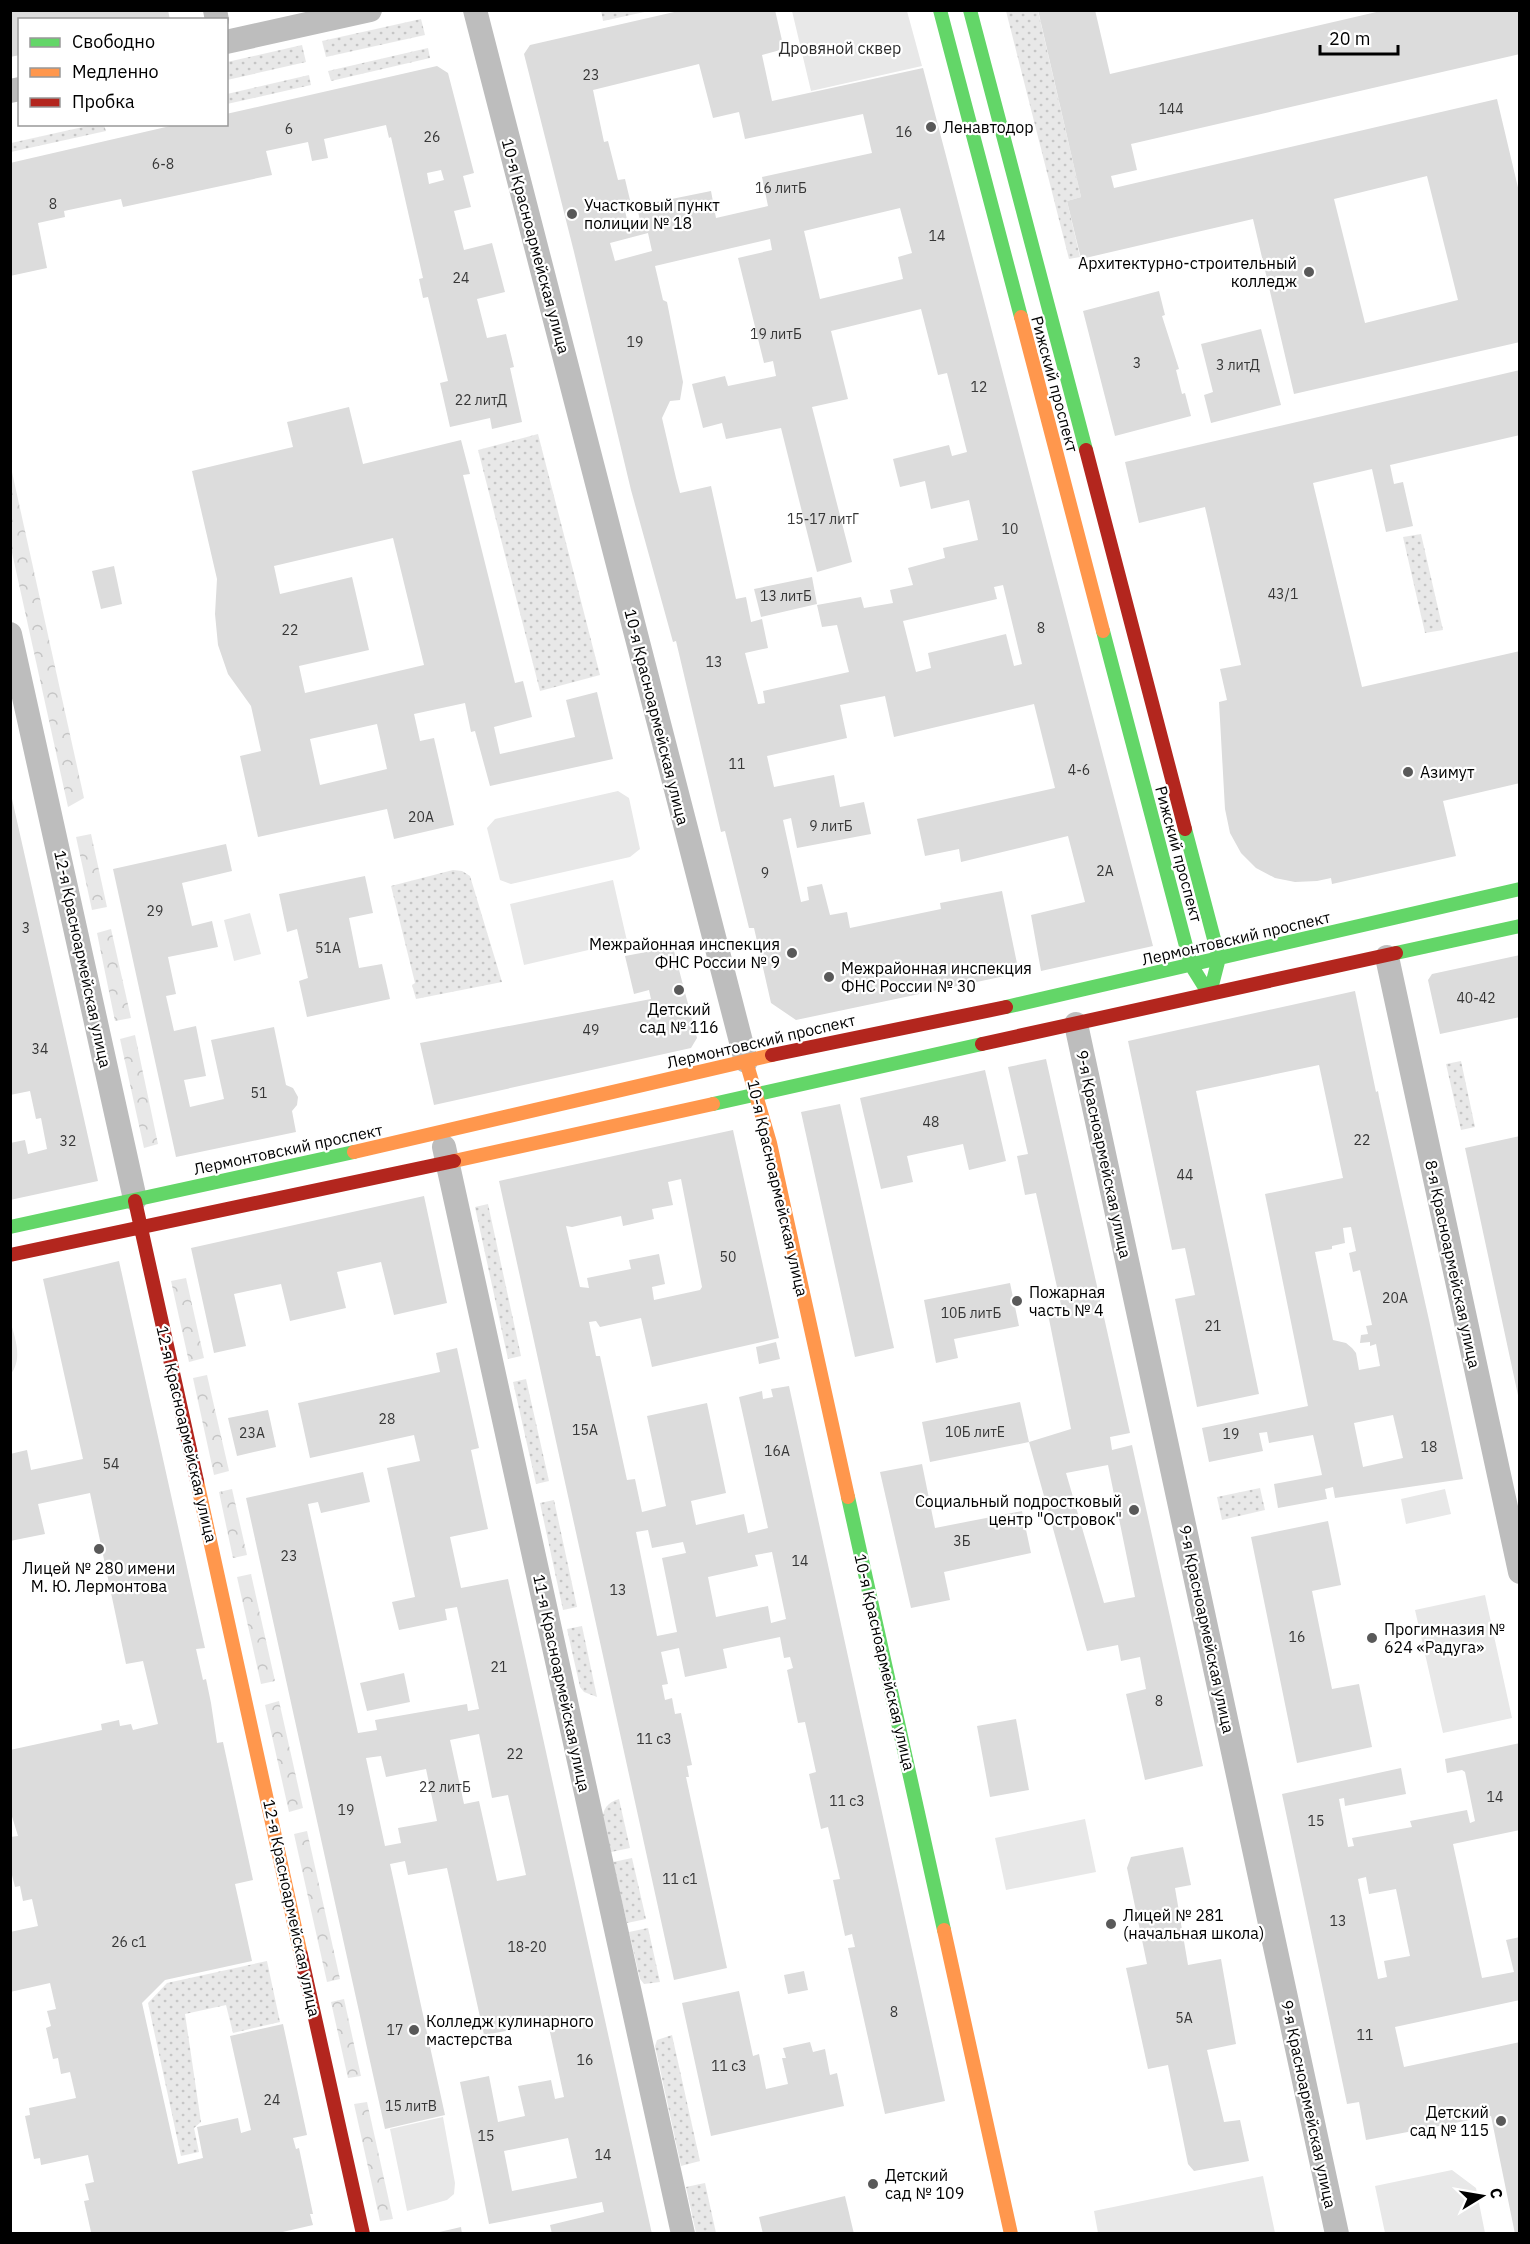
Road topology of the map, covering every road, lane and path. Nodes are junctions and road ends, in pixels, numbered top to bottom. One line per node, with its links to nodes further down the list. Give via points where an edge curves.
1 (370, 10): 5 (street)
2 (475, 10): 14 (street, 10-я Красноармейская улица)
3 (940, 10): 11 (main road, Рижский проспект)
4 (970, 10): 10 (main road, Рижский проспект)
5 (228, 42)
6 (10, 634): 18 (street, 12-я Красноармейская улица)
7 (1520, 889): 10 (main road, Лермонтовский проспект)
8 (1520, 926): 9 (main road)
9 (1387, 957): 12 (main road); 22 (street, 8-я Красноармейская улица)
10 (1219, 958): 11 (main road, Лермонтовский проспект); 12 (main road, Рижский проспект)
11 (1191, 965): 12 (main road, Рижский проспект); 14 (main road, Лермонтовский проспект)
12 (1210, 995): 13 (main road)
13 (1077, 1024): 15 (main road); 26 (street, 9-я Красноармейская улица)
14 (746, 1061): 15 (main road, 10-я Красноармейская улица); 16 (main road, Лермонтовский проспект)
15 (757, 1094): 17 (main road); 25 (main road, 10-я Красноармейская улица)
16 (441, 1133): 17 (street, 11-я Красноармейская улица); 18 (main road, Лермонтовский проспект)
17 (447, 1162): 20 (main road); 24 (street, 11-я Красноармейская улица)
18 (135, 1199): 19 (main road, Лермонтовский проспект); 20 (main road, 12-я Красноармейская улица)
19 (10, 1227)
20 (141, 1227): 21 (main road); 23 (main road, 12-я Красноармейская улица)
21 (10, 1255)
22 (1520, 1572)
23 (363, 2234)
24 (683, 2234)
25 (1011, 2234)
26 (1337, 2234)

